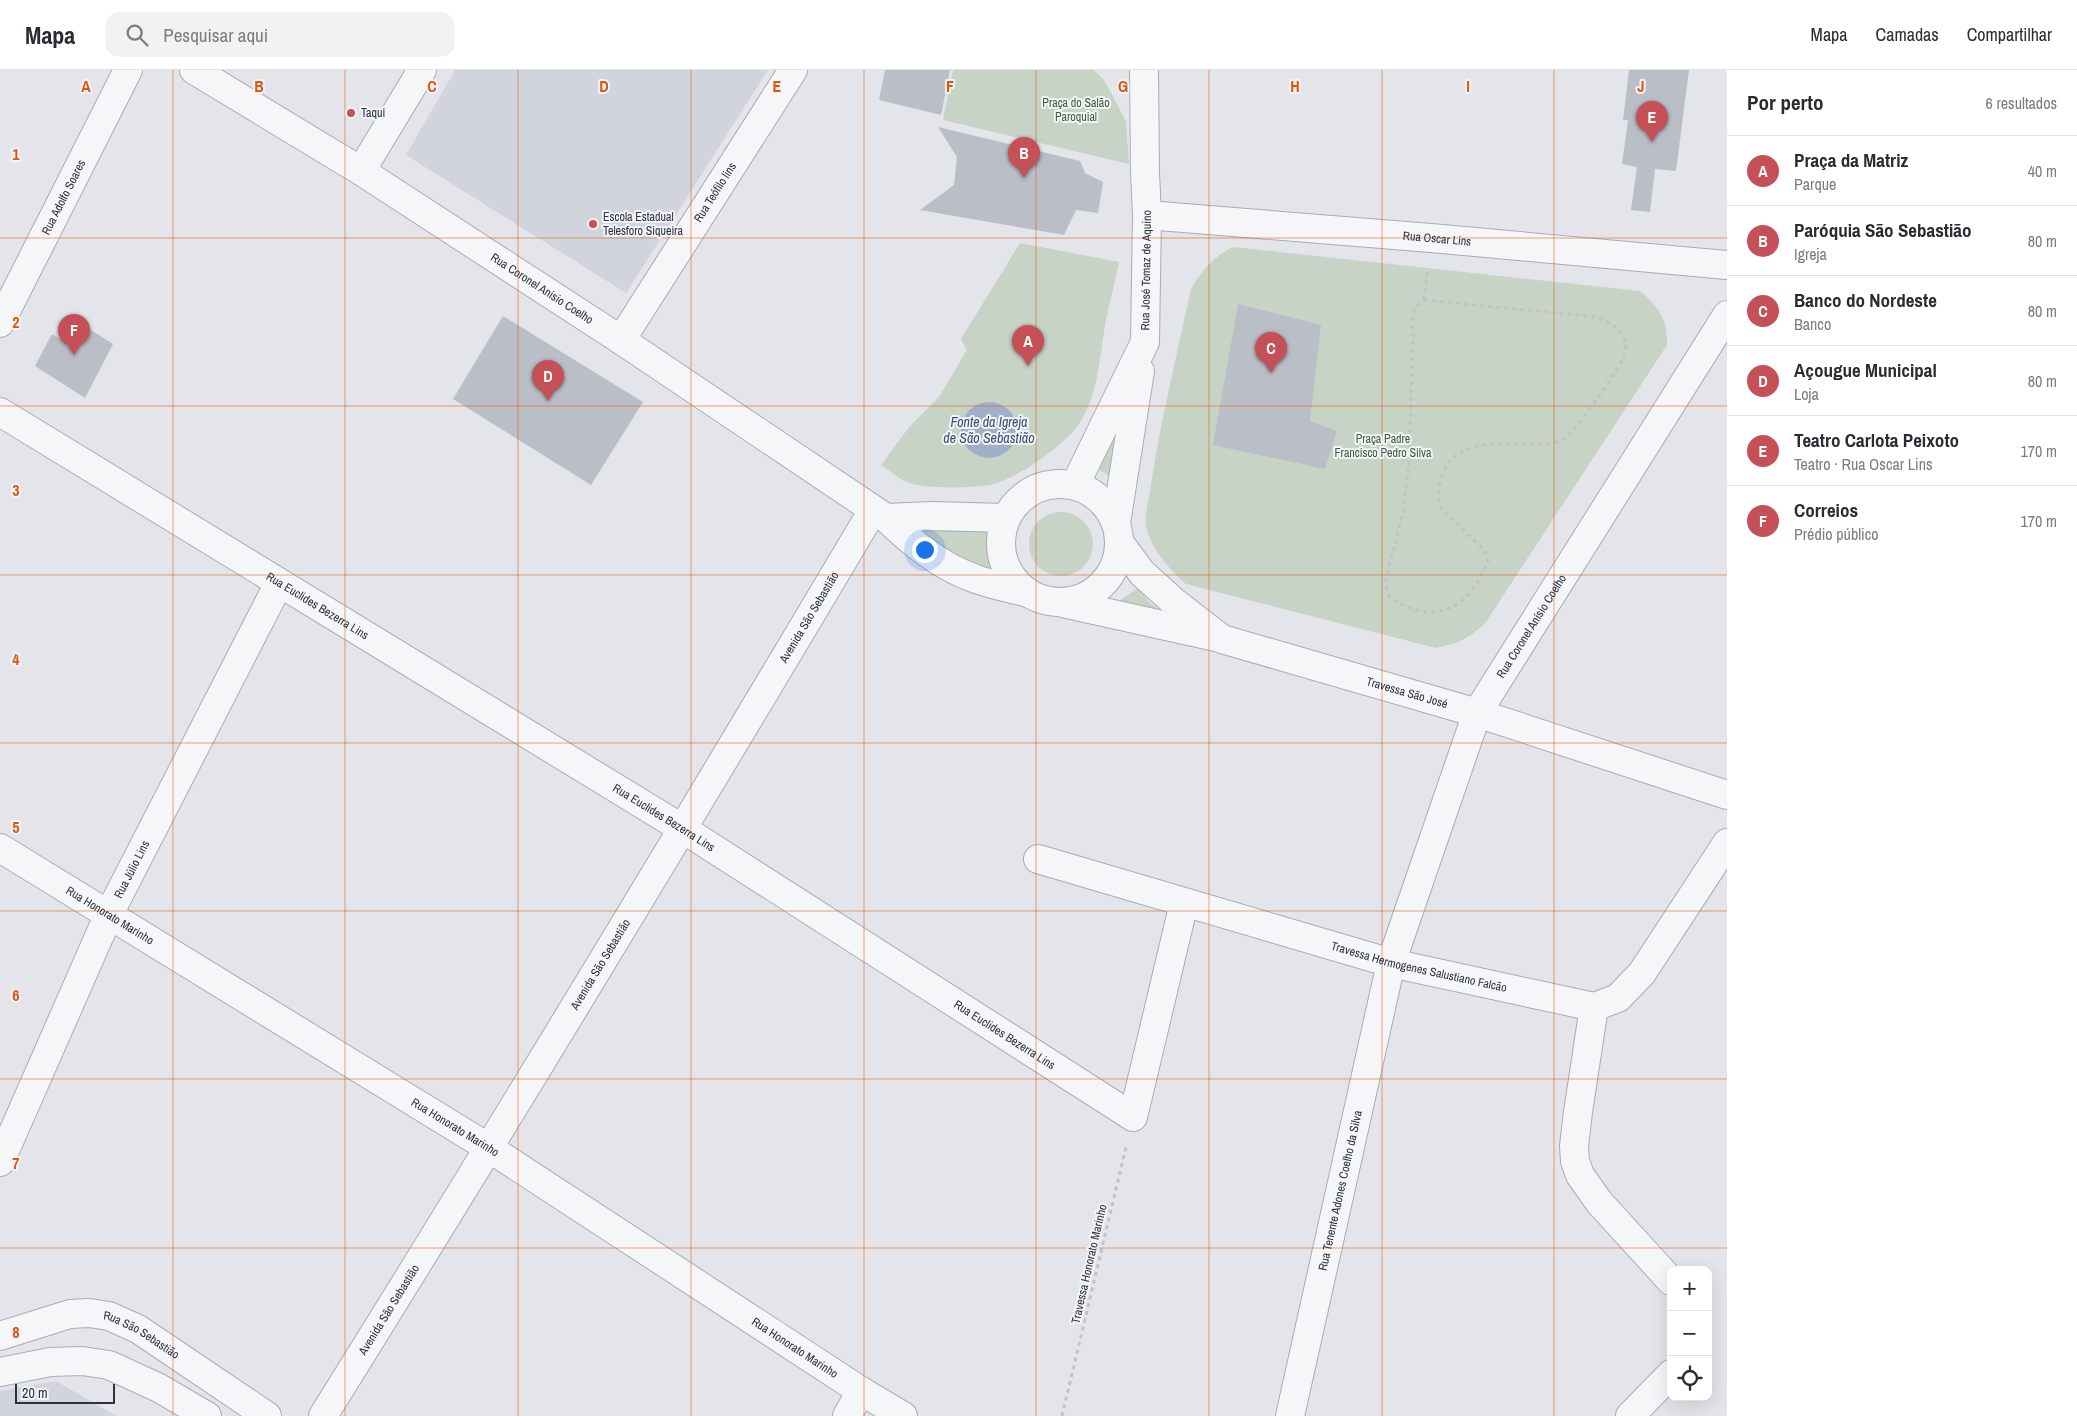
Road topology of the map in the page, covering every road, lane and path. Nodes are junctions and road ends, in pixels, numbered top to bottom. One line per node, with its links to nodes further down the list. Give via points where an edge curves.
1 (128, 70): 11 (street, Rua Adolfo Soares)
2 (194, 70): 6 (street, Rua Coronel Anísio Coelho)
3 (422, 70): 6 (street)
4 (793, 70): 12 (street, Rua Teófilo lins)
5 (1144, 70): 7 (street, Rua José Tomaz de Aquino)
6 (361, 171): 12 (street, Rua Coronel Anísio Coelho)
7 (1147, 215): 8 (street, Rua Oscar Lins); 13 (street, Rua José Tomaz de Aquino)
8 (1727, 266)
9 (1727, 315): 23 (street, Rua Coronel Anísio Coelho)
10 (1412, 318): 10 (path, via 1409,463 1386,587 1390,597 1407,607 1429,613 1458,604 1470,593 1488,562 1486,553 1442,510 1438,502 1445,469 1454,457 1478,445 1561,441 1573,430 1614,374 1625,353 1625,341 1619,330 1608,322 1582,315 1424,300 1416,305)
11 (0, 324)
12 (621, 340): 16 (street, Rua Coronel Anísio Coelho)
13 (1145, 342): 15 (street, Rua José Tomaz de Aquino); 18 (street)
14 (0, 412): 19 (street, Rua Euclides Bezerra Lins)
15 (1075, 485): 17 (street, Rua Coronel Anísio Coelho, via 1054,483 1034,489 1017,500); 18 (street, Rua Coronel Anísio Coelho, via 1092,493 1106,506)
16 (879, 514): 17 (street); 20 (street, Rua Coronel Anísio Coelho, via 912,543 944,564 976,579); 25 (street, Avenida São Sebastião)
17 (1006, 518): 20 (street, Rua Coronel Anísio Coelho, via 1000,537 1002,558 1011,576)
18 (1118, 532): 21 (street, Rua Coronel Anísio Coelho, via 1117,561 1109,577 1080,600); 22 (street, Travessa São José, via 1142,573)
19 (279, 583): 25 (street, Rua Euclides Bezerra Lins); 30 (street, Rua Júlio Lins)
20 (1026, 592): 21 (street, Rua Coronel Anísio Coelho, via 1042,600)
21 (1061, 602): 22 (street)
22 (1222, 638): 23 (street, Travessa São José)
23 (1477, 714): 24 (street, Travessa São José); 31 (street, Rua Coronel Anísio Coelho)
24 (1727, 794)
25 (684, 829): 33 (street, Rua Euclides Bezerra Lins); 34 (street, Avenida São Sebastião)
26 (1727, 843): 32 (street, via 1642,973 1618,998)
27 (0, 848): 30 (street, Rua Honorato Marinho)
28 (1038, 859): 29 (street, Travessa Hermogenes Salustiano Falcão)
29 (1184, 903): 31 (street, Travessa Hermogenes Salustiano Falcão); 33 (street)
30 (110, 914): 34 (street, Rua Honorato Marinho); 35 (street, Rua Júlio Lins)
31 (1391, 964): 32 (street, Travessa Hermogenes Salustiano Falcão); 47 (street, Rua Tenente Adones Coelho da Silva)
32 (1594, 1008): 36 (street, via 1578,1112 1575,1161 1580,1175 1599,1202)
33 (1133, 1117): 46 (path, Travessa Honorato Marinho)
34 (489, 1148): 40 (street, Rua Honorato Marinho); 43 (street, Avenida São Sebastião)
35 (0, 1162)
36 (1667, 1276)
37 (0, 1336): 42 (street, Rua São Sebastião, via 70,1314 109,1316 138,1329)
38 (0, 1372): 41 (street, via 50,1362 82,1361 109,1365 159,1388)
39 (1667, 1378): 48 (street)
40 (861, 1391): 44 (street); 45 (street, Rua Honorato Marinho)
41 (207, 1416)
42 (267, 1416)
43 (323, 1416)
44 (847, 1416)
45 (903, 1416)
46 (1062, 1416)
47 (1290, 1416)
48 (1630, 1416)

